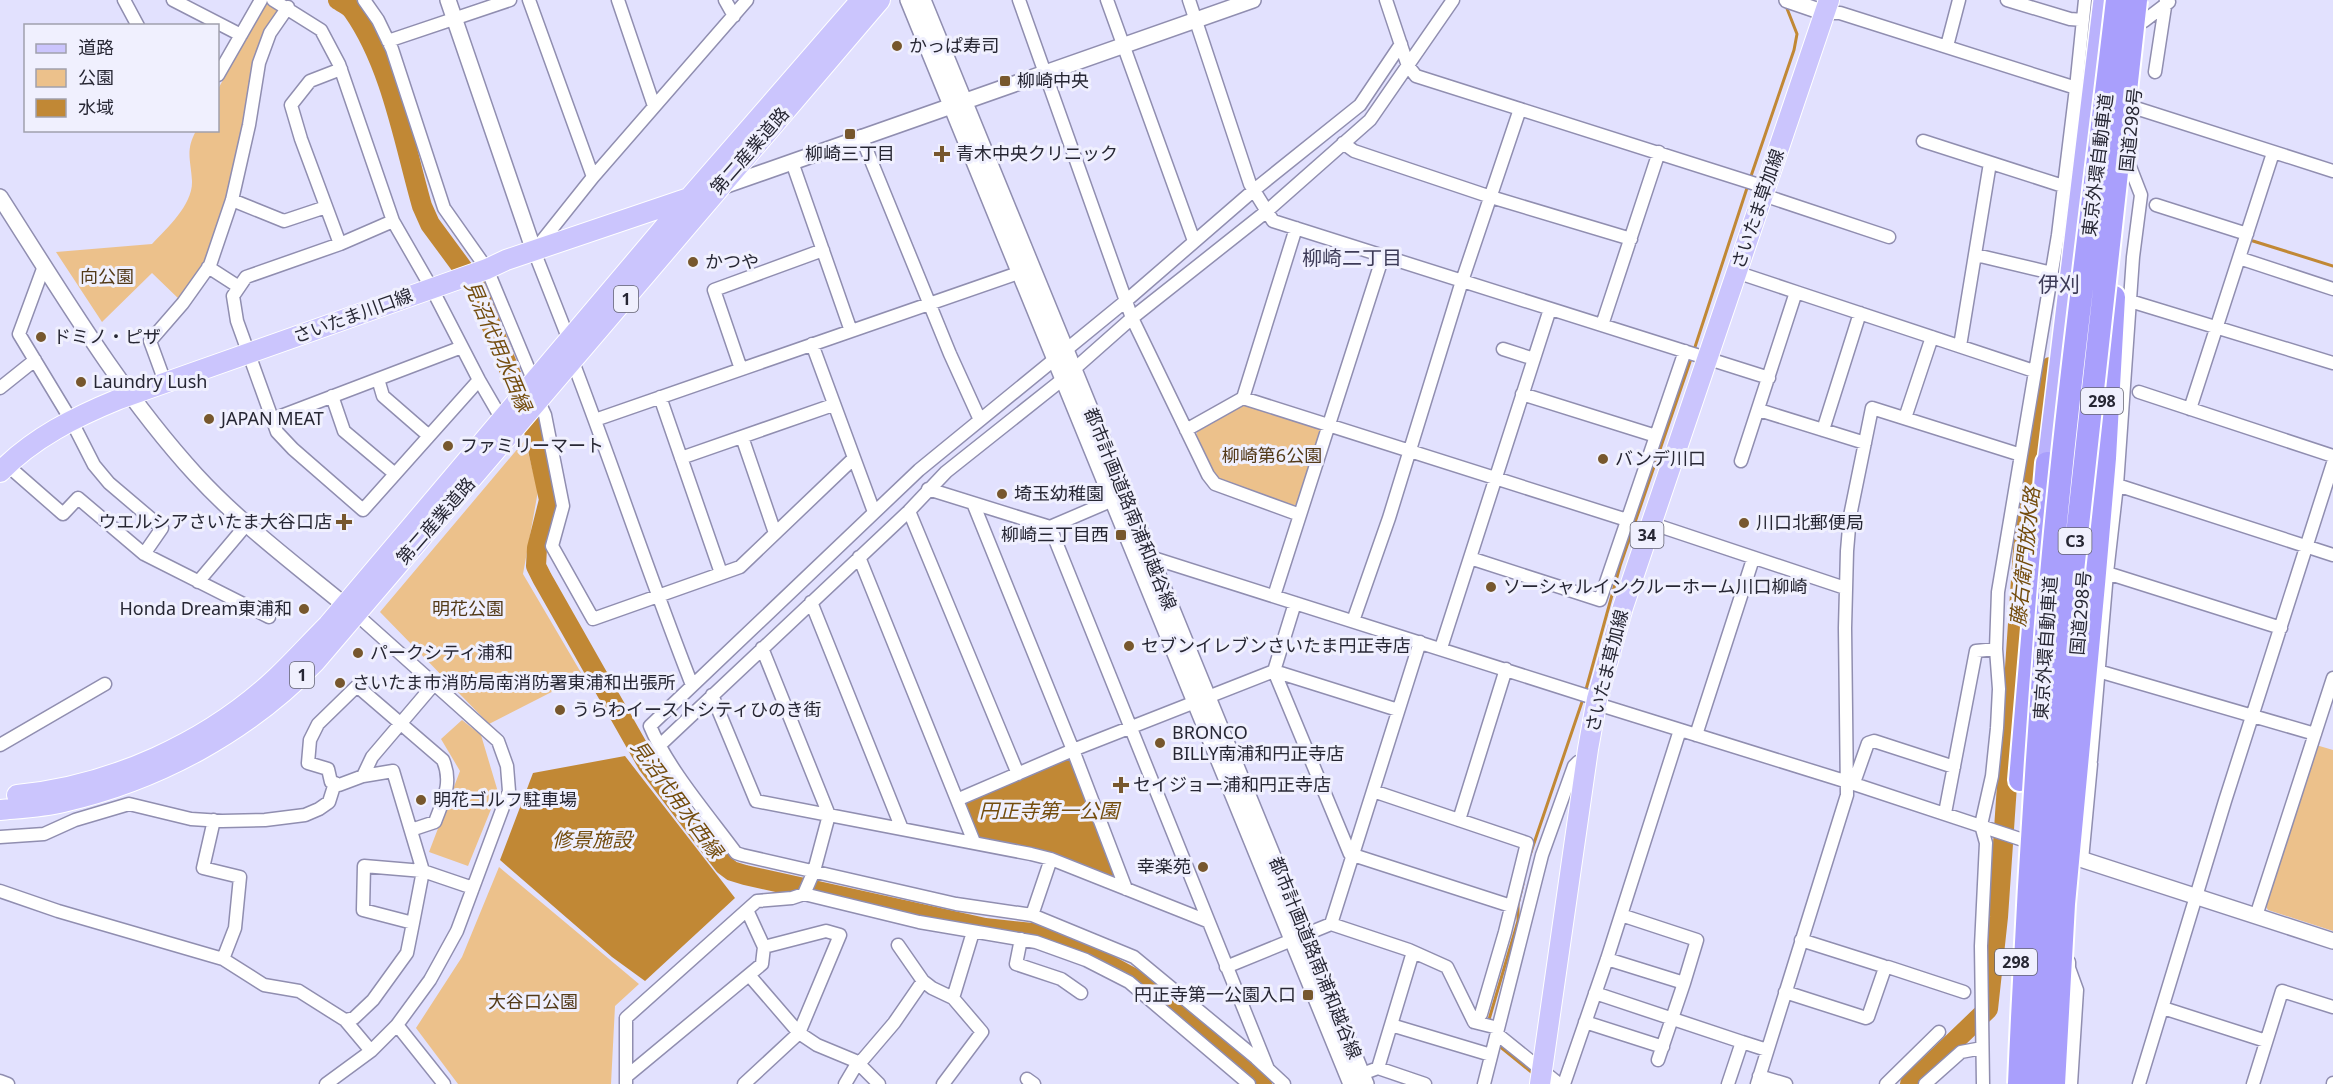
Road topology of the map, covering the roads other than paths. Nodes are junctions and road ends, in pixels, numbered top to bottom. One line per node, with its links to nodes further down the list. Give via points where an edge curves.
1 (124, 0): 37 (street)
2 (173, 0): 38 (street)
3 (261, 0): 38 (street)
4 (273, 0): 32 (street)
5 (364, 0): 39 (street)
6 (447, 0): 34 (street)
7 (510, 0): 34 (street)
8 (529, 0): 61 (street)
9 (618, 0): 50 (street)
10 (725, 0): 33 (street)
11 (747, 0): 33 (street)
12 (861, 0): 68 (main road, 第二産業道路 / 1)
13 (880, 0): 64 (main road, 第二産業道路 / 1)
14 (908, 0): 49 (street, 都市計画道路南浦和越谷線)
15 (922, 0): 49 (street, 都市計画道路南浦和越谷線)
16 (1019, 0): 45 (street)
17 (1107, 0): 41 (street)
18 (1189, 0): 35 (street)
19 (1253, 0): 35 (street)
20 (1386, 0): 40 (street)
21 (1453, 0): 43 (street)
22 (1959, 0): 42 (street)
23 (2007, 0): 30 (street)
24 (2085, 0): 36 (street)
25 (2104, 0): 48 (highway, 298)
26 (2117, 0): 325 (highway, 東京外環自動車道 / C3, bridge, via 2049,597)
27 (2136, 0): 326 (highway, 東京外環自動車道 / C3, bridge, via 2070,598)
28 (2163, 1): 46 (street); 51 (highway, 国道298号 / 298, via 2144,21)
29 (1796, 2): 31 (street)
30 (2027, 3): 36 (street)
31 (1827, 6): 42 (street); 62 (main road, さいたま草加線 / 34)
32 (288, 7): 44 (street, via 321,30); 69 (street, via 270,33 259,63)
33 (734, 16): 50 (street)
34 (454, 19): 39 (street); 81 (street)
35 (1196, 20): 41 (street); 65 (street)
36 (2083, 20): 48 (street)
37 (137, 24)
38 (242, 35): 47 (street)
39 (388, 41): 87 (street, via 444,208)
40 (1401, 44): 43 (street); 65 (street, via 1360,105)
41 (1124, 45): 45 (street); 78 (street)
42 (1947, 46): 48 (street)
43 (1408, 66): 52 (street, via 1416,76); 55 (street, via 1370,120)
44 (341, 69): 71 (street, via 310,81 291,105); 73 (street)
45 (1044, 72): 49 (street); 97 (street)
46 (2155, 72)
47 (219, 73)
48 (2084, 91): 51 (street); 63 (street); 155 (highway, 298)
49 (957, 102): 53 (street); 88 (street, 都市計画道路南浦和越谷線); 113 (street, 都市計画道路南浦和越谷線)
50 (654, 106): 61 (street)
51 (2133, 108): 57 (street); 96 (highway, 国道298号 / 298, via 2127,159)
52 (1520, 109): 56 (street); 66 (street)
53 (861, 136): 58 (street); 98 (street)
54 (1923, 141): 59 (street)
55 (1343, 143): 66 (street, via 1354,151); 72 (street)
56 (1659, 152): 62 (street); 77 (street)
57 (2273, 153): 60 (street); 75 (street)
58 (792, 162): 64 (street); 80 (street)
59 (1990, 163): 63 (street); 82 (street)
60 (2333, 171)
61 (593, 177): 81 (street)
62 (1756, 186): 76 (street); 89 (main road, さいたま草加線 / 34)
63 (2063, 186): 90 (street)
64 (719, 187): 68 (main road, さいたま川口線 / 1); 117 (main road, 第二産業道路 / 1)
65 (1254, 190): 72 (street); 78 (street)
66 (1491, 197): 77 (street); 91 (street)
67 (0, 198): 85 (street)
68 (689, 198): 81 (main road, さいたま川口線 / 1); 106 (main road, 第二産業道路 / 1)
69 (232, 200): 71 (street, via 284,221); 86 (street)
70 (2156, 205): 75 (street)
71 (326, 207): 79 (street)
72 (1267, 211): 74 (street, via 1273,221); 101 (street)
73 (393, 221): 79 (street); 93 (street)
74 (1296, 228): 83 (street); 132 (street)
75 (2247, 234): 84 (street)
76 (1889, 237)
77 (1630, 239): 102 (street)
78 (1194, 241): 97 (street)
79 (340, 244): 92 (street, via 246,277)
80 (823, 250): 104 (street); 119 (street, via 714,290)
81 (534, 251): 87 (main road, さいたま川口線 / 1); 106 (street)
82 (1976, 255): 90 (street); 108 (street)
83 (1383, 256): 91 (street); 142 (street)
84 (2239, 258): 94 (street); 103 (street)
85 (44, 266): 116 (street, via 19,334); 129 (street)
86 (208, 267): 92 (street); 125 (street, via 150,341)
87 (484, 270): 93 (main road, さいたま川口線 / 1); 133 (street)
88 (1021, 272): 98 (street); 113 (street, 都市計画道路南浦和越谷線)
89 (1737, 272): 95 (street); 114 (main road, さいたま草加線 / 34)
90 (2052, 273): 120 (street)
91 (1462, 281): 99 (street); 149 (street)
92 (239, 287): 112 (street, via 233,296 237,321)
93 (431, 287): 109 (street); 112 (main road, さいたま川口線 / 1)
94 (2333, 289)
95 (1796, 292): 100 (street); 122 (street)
96 (2122, 299): 103 (street); 160 (street); 181 (highway, via 2105,458); 227 (highway, 国道298号 / 298, via 2081,602)
97 (1127, 300): 101 (street); 113 (street)
98 (930, 304): 104 (street); 141 (street)
99 (1550, 309): 102 (street); 115 (street)
100 (1860, 313): 105 (street); 144 (street)
101 (1132, 318): 121 (street); 143 (street)
102 (1602, 325): 111 (street)
103 (2216, 327): 118 (street); 135 (street)
104 (851, 331): 107 (street)
105 (1932, 337): 108 (street); 137 (street)
106 (568, 340): 133 (main road, 第二産業道路 / 1)
107 (812, 344): 119 (street); 134 (street)
108 (1960, 346): 120 (street)
109 (462, 347): 123 (street); 124 (street)
110 (1503, 350): 115 (street)
111 (1685, 351): 114 (street); 146 (street)
112 (250, 353): 125 (main road, さいたま川口線 / 1); 138 (street)
113 (1060, 356): 121 (street, 都市計画道路南浦和越谷線); 141 (street)
114 (1707, 358): 122 (street); 168 (main road, さいたま草加線 / 34)
115 (1534, 359): 128 (street)
116 (35, 360): 126 (street); 139 (street)
117 (573, 362): 133 (main road, 第二産業道路 / 1); 140 (street)
118 (2333, 363)
119 (741, 369): 131 (street)
120 (2034, 371): 150 (street)
121 (1068, 375): 161 (street); 162 (street, 都市計画道路南浦和越谷線); 176 (street, 都市計画道路南浦和越谷線)
122 (1769, 378): 136 (street)
123 (378, 379): 130 (street); 145 (street, via 383,396)
124 (479, 380): 133 (street, via 497,411); 145 (street)
125 (165, 382): 129 (main road, さいたま川口線 / 1)
126 (0, 388)
127 (2139, 392): 135 (street)
128 (1522, 394): 146 (street); 159 (street)
129 (130, 395): 139 (main road, さいたま川口線 / 1); 169 (street, via 196,474)
130 (332, 396): 138 (street); 158 (street, via 344,430)
131 (660, 397): 140 (street); 152 (street)
132 (1243, 398): 142 (street); 143 (street)
133 (525, 404): 185 (street, via 545,415 563,506 552,546 593,619); 189 (main road, 第二産業道路 / 1)
134 (833, 405): 147 (street); 153 (street)
135 (2190, 409): 151 (street)
136 (1759, 410): 144 (street); 154 (street)
137 (1905, 418): 148 (street, via 1872,408); 150 (street)
138 (273, 419): 158 (street, via 277,432 293,449 363,510)
139 (71, 420): 157 (main road, さいたま川口線 / 1, via 35,442); 173 (street, via 94,465 109,483 162,528)
140 (595, 420): 185 (street)
141 (980, 420): 165 (street)
142 (1329, 424): 149 (street); 166 (street)
143 (1186, 430): 166 (street, via 1215,484)
144 (1823, 430): 148 (street)
145 (429, 436): 158 (street)
146 (1656, 436): 167 (street)
147 (742, 437): 152 (street); 171 (street)
148 (1865, 443): 184 (street, via 1850,516)
149 (1410, 451): 159 (street); 191 (street)
150 (2021, 455): 196 (street, via 1998,592)
151 (2333, 456)
152 (681, 458): 180 (street)
153 (854, 458): 165 (street); 171 (street)
154 (1742, 461)
155 (2047, 463): 237 (highway, 298); 323 (highway, via 2020,780)
156 (2333, 463): 172 (street)
157 (4, 469): 173 (street, via 63,514 78,498)
158 (395, 474)
159 (1496, 478): 167 (street); 177 (street)
160 (2117, 485): 172 (street); 181 (street)
161 (928, 489): 163 (street); 164 (street)
162 (1113, 500): 170 (street); 205 (street, 都市計画道路南浦和越谷線)
163 (973, 502): 170 (street); 216 (street)
164 (909, 511): 175 (street); 220 (street)
165 (874, 513): 179 (street)
166 (1300, 515): 186 (street)
167 (1627, 520): 177 (street, via 1600,600)
168 (1650, 523): 178 (street); 206 (main road, さいたま草加線 / 34)
169 (247, 524): 183 (street); 189 (street)
170 (1050, 527): 210 (street)
171 (775, 533): 180 (street, via 740,567)
172 (2306, 546): 174 (street); 192 (street)
173 (144, 554): 183 (street)
174 (2333, 555)
175 (859, 557): 182 (street); 226 (street)
176 (1150, 557): 186 (street); 205 (street, 都市計画道路南浦和越谷線)
177 (1470, 558): 195 (street)
178 (1754, 559): 184 (street); 213 (street)
179 (818, 565): 182 (street); 203 (street)
180 (721, 573): 185 (street)
181 (2101, 578): 192 (street); 198 (street); 328 (highway, bridge, via 2064,904)
182 (834, 580): 187 (street)
183 (198, 582): 190 (street)
184 (1845, 588): 223 (street)
185 (657, 595): 203 (street)
186 (1274, 596): 188 (street)
187 (810, 602): 194 (street); 234 (street)
188 (1295, 603): 191 (street); 199 (street)
189 (350, 610): 201 (street); 225 (main road, 第二産業道路 / 1, via 327,625 275,679 194,738 105,777 61,789); 228 (main road, 第二産業道路 / 1, via 315,662 261,711 225,736 138,780 103,792 61,803)
190 (269, 617)
191 (1353, 621): 193 (street)
192 (2281, 628): 208 (street)
193 (1420, 642): 195 (street); 207 (street)
194 (762, 648): 204 (street); 230 (street)
195 (1441, 648): 197 (street)
196 (1996, 649): 219 (street, via 1976,651); 233 (street, via 1997,729)
197 (1506, 669): 206 (street); 232 (street)
198 (2098, 671): 208 (street); 217 (street)
199 (1274, 672): 205 (street); 207 (street); 240 (street)
200 (2333, 678): 212 (street)
201 (435, 683): 209 (street); 245 (street, via 498,741 507,766 509,791)
202 (105, 684): 214 (street)
203 (692, 685): 215 (street, via 650,726)
204 (712, 695): 215 (street); 230 (street, via 756,801)
205 (1202, 701): 210 (street); 260 (street, 都市計画道路南浦和越谷線)
206 (1597, 701): 211 (street); 218 (main road, さいたま草加線 / 34)
207 (1398, 710): 224 (street)
208 (2253, 716): 212 (street); 249 (street)
209 (401, 722): 221 (street, via 372,757); 222 (street, via 357,686 318,724 310,740 309,763 328,769); 235 (street, via 444,760 449,773 447,791 435,822)
210 (1131, 728): 216 (street); 255 (street)
211 (1680, 730): 213 (street); 253 (street)
212 (2315, 734): 254 (street)
213 (1696, 735): 223 (street)
214 (0, 745)
215 (659, 746): 244 (street, via 735,853)
216 (1074, 750): 220 (street); 246 (street)
217 (2091, 760): 227 (street); 242 (street)
218 (1586, 761): 287 (street, via 1574,766 1556,812); 301 (main road, さいたま草加線 / 34)
219 (1954, 766): 223 (street, via 1874,741 1868,743 1856,777); 229 (street)
220 (1018, 774): 226 (street)
221 (363, 776): 222 (street); 235 (street, via 393,771)
222 (335, 783): 231 (street, via 328,802 304,815)
223 (1850, 783): 229 (street); 262 (street)
224 (1373, 791): 232 (street); 240 (street)
225 (0, 797)
226 (959, 799): 238 (street)
227 (2064, 803): 239 (highway, 国道298号 / 298)
228 (0, 810)
229 (1945, 813): 233 (street)
230 (829, 815): 234 (street); 244 (street)
231 (214, 820): 236 (street, via 191,819 129,804 44,834); 267 (street, via 203,868 240,877 235,928)
232 (1458, 820): 250 (street, via 1527,843)
233 (1981, 825): 237 (street); 293 (street, via 1986,843)
234 (902, 829): 238 (street)
235 (411, 830): 243 (street)
236 (0, 837)
237 (2026, 841): 239 (street); 324 (highway, 298)
238 (974, 842): 241 (street)
239 (2060, 852): 242 (street); 256 (highway, 国道298号 / 298)
240 (1353, 856): 250 (street); 258 (street)
241 (1051, 859): 246 (street); 252 (street)
242 (2082, 860): 249 (street)
243 (423, 871): 245 (street); 257 (street); 257 (street, via 364,866 363,910)
244 (814, 871): 247 (street); 252 (street, via 956,904)
245 (473, 888): 286 (street, via 457,931 430,980)
246 (1126, 889): 255 (street)
247 (806, 890): 251 (street, via 792,898 757,901); 259 (street)
248 (0, 891): 267 (street)
249 (2196, 897): 254 (street); 280 (street)
250 (1511, 906): 284 (street, via 1481,1014)
251 (747, 910): 265 (street); 302 (street, via 626,1017)
252 (1032, 915): 300 (street, via 1134,957)
253 (1621, 915): 268 (street); 273 (street, via 1697,940)
254 (2256, 916): 263 (street)
255 (1207, 921): 269 (street)
256 (2053, 921): 327 (highway, 国道298号 / 298); 329 (street, via 2068,940 2069,968 2077,990)
257 (413, 923): 282 (street, via 407,953 373,1000 354,1018)
258 (1331, 924): 260 (street); 266 (street)
259 (973, 932): 261 (street); 278 (street)
260 (1298, 937): 269 (street); 305 (street, 都市計画道路南浦和越谷線)
261 (1021, 939): 276 (street, via 1016,964 1061,979); 313 (street, via 1086,960 1129,982)
262 (1801, 940): 270 (street); 274 (street)
263 (2333, 941)
264 (898, 945): 272 (street)
265 (764, 947): 271 (street, via 762,964); 289 (street, via 826,931 840,935)
266 (1413, 952): 284 (street, via 1448,967); 285 (street)
267 (223, 959): 282 (street, via 264,985 299,991)
268 (1607, 959): 273 (street); 277 (street)
269 (1226, 967): 300 (street)
270 (1885, 968): 274 (street, via 1866,1018); 275 (street)
271 (750, 975): 289 (street); 302 (street)
272 (923, 981): 278 (street); 298 (street, via 894,1023)
273 (1684, 983): 281 (street)
274 (1785, 992): 294 (street)
275 (1964, 992)
276 (1081, 993)
277 (1595, 993): 281 (street); 283 (street)
278 (952, 998): 312 (street, via 982,1032)
279 (2333, 1007): 290 (street, via 2282,991)
280 (2163, 1008): 290 (street); 330 (street)
281 (1672, 1018): 291 (street); 292 (street)
282 (345, 1020): 295 (street)
283 (1585, 1022): 292 (street); 317 (street)
284 (1474, 1023): 287 (street)
285 (1391, 1024): 296 (street); 299 (street)
286 (397, 1025): 295 (street); 306 (street)
287 (1497, 1031): 296 (street); 301 (street)
288 (1939, 1032): 320 (street)
289 (799, 1033): 298 (street); 309 (street)
290 (2266, 1041): 331 (street)
291 (1742, 1042): 294 (street); 318 (street)
292 (1663, 1047): 297 (street)
293 (1982, 1048): 321 (street, via 1960,1052); 322 (street)
294 (1767, 1050): 303 (street)
295 (370, 1051): 308 (street)
296 (1491, 1055): 316 (street)
297 (1658, 1060)
298 (858, 1063): 310 (street); 311 (street)
299 (1378, 1068): 305 (street); 315 (street)
300 (1268, 1069): 314 (street)
301 (1541, 1076): 317 (street)
302 (627, 1080)
303 (1758, 1080): 319 (street)
304 (0, 1081): 307 (street)
305 (1360, 1081)
306 (439, 1082)
307 (8, 1084)
308 (326, 1084)
309 (744, 1084)
310 (845, 1084)
311 (879, 1084)
312 (943, 1084)
313 (1249, 1084)
314 (1284, 1084)
315 (1425, 1084)
316 (1484, 1084)
317 (1562, 1084)
318 (1728, 1084)
319 (1786, 1084)
320 (1886, 1084)
321 (1925, 1084)
322 (1983, 1084)
323 (2006, 1084)
324 (2012, 1084)
325 (2019, 1084)
326 (2038, 1084)
327 (2048, 1084)
328 (2054, 1084)
329 (2071, 1084)
330 (2139, 1084)
331 (2253, 1084)

